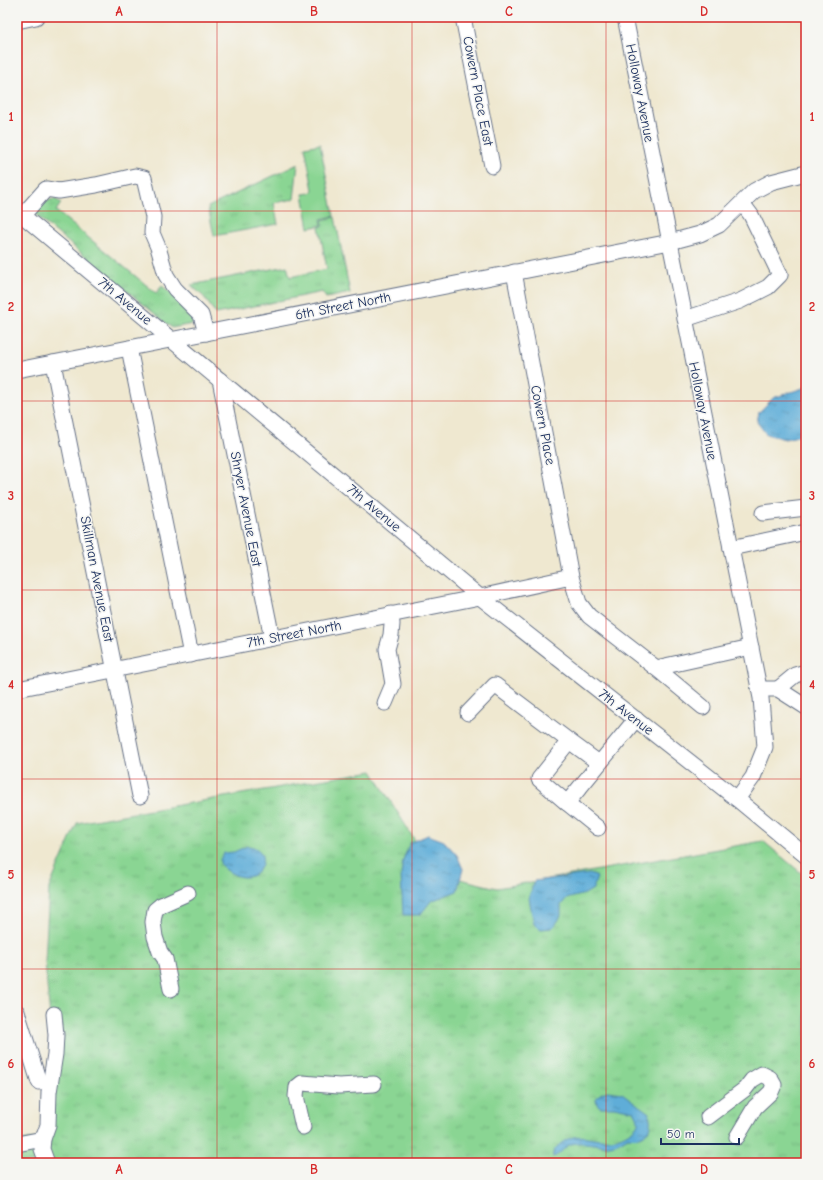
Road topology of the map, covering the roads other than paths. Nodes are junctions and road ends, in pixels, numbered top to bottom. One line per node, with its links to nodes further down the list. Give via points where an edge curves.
1 (36, 17): 4 (street)
2 (463, 17): 5 (street, Cowern Place East)
3 (624, 17): 9 (street, Holloway Avenue)
4 (17, 21)
5 (492, 166)
6 (806, 173): 7 (street, 6th Street North, via 771,182 754,191)
7 (742, 203): 9 (street, 6th Street North, via 719,225 700,234); 11 (street, via 751,215 780,275 768,287 740,301)
8 (20, 213): 12 (street, via 46,189 59,191 96,186 135,176 144,178 153,217 152,233 166,275 175,289 201,315); 13 (street, 7th Avenue)
9 (670, 242): 10 (street, 6th Street North); 11 (street, Holloway Avenue)
10 (514, 272): 12 (street, 6th Street North); 22 (street, Cowern Place)
11 (685, 319): 21 (street, Holloway Avenue)
12 (206, 333): 13 (street, 6th Street North)
13 (171, 339): 14 (street, 6th Street North); 17 (street, 7th Avenue)
14 (129, 348): 15 (street, 6th Street North); 27 (street)
15 (53, 363): 16 (street, 6th Street North); 29 (street, Skillman Avenue East)
16 (17, 370)
17 (220, 380): 23 (street, 7th Avenue); 25 (street, Shryer Avenue East)
18 (806, 508): 19 (street)
19 (763, 513)
20 (806, 532): 21 (street)
21 (731, 548): 26 (street, Holloway Avenue)
22 (571, 577): 23 (street, 7th Street North); 28 (street, Cowern Place, via 579,603 589,616)
23 (480, 596): 24 (street, 7th Street North); 38 (street, 7th Avenue)
24 (391, 614): 25 (street, 7th Street North); 34 (street, via 392,629 387,649 393,684)
25 (272, 638): 27 (street, 7th Street North)
26 (750, 647): 28 (street); 32 (street, Holloway Avenue)
27 (191, 654): 29 (street, 7th Street North)
28 (656, 668): 35 (street, Cowern Place)
29 (115, 670): 31 (street, 7th Street North); 41 (street, Skillman Avenue East)
30 (806, 672): 33 (street, via 795,675)
31 (17, 689)
32 (759, 689): 33 (street); 42 (street, Holloway Avenue, via 765,746 753,777)
33 (778, 689): 36 (street)
34 (385, 703)
35 (703, 707)
36 (806, 707)
37 (468, 713): 39 (street, via 495,685)
38 (636, 719): 40 (street); 42 (street, 7th Avenue)
39 (569, 741): 40 (street); 43 (street, via 539,779)
40 (599, 763): 43 (street)
41 (140, 796)
42 (737, 799): 45 (street, 7th Avenue)
43 (567, 803): 44 (street)
44 (598, 828)
45 (806, 856)
46 (188, 893): 47 (street, via 155,910 155,937 165,959)
47 (171, 989)
48 (17, 1012): 50 (street)
49 (54, 1014): 55 (street, via 55,1054 49,1092 48,1125)
50 (39, 1082)
51 (374, 1084): 53 (street, via 339,1086 302,1083 297,1087 296,1096)
52 (708, 1117): 54 (street, via 752,1080 762,1074 770,1078 774,1085 772,1092 755,1108)
53 (303, 1126)
54 (736, 1137)
55 (43, 1139): 56 (street); 57 (street, via 42,1149)
56 (17, 1144)
57 (46, 1163)

